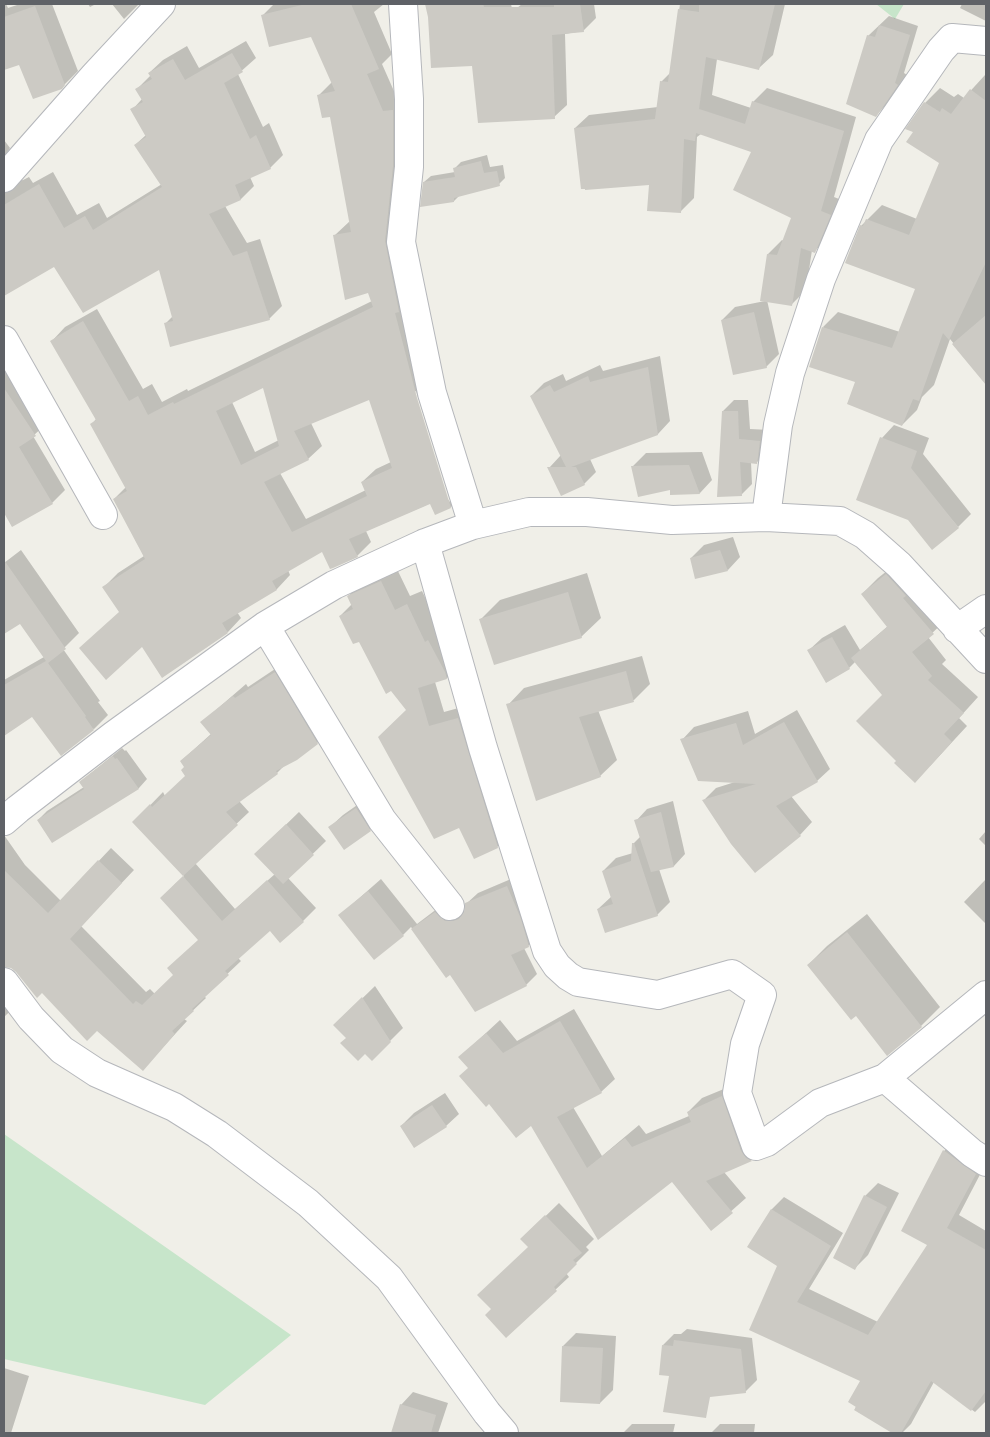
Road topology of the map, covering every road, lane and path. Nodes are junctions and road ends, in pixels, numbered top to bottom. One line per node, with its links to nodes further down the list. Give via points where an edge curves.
1 (161, 4): 4 (street)
2 (403, 4): 8 (street, via 409,166 401,242 432,393)
3 (986, 41): 7 (street, via 952,38 879,140 821,279 790,373 778,425)
4 (7, 164)
5 (4, 340): 6 (street)
6 (103, 515)
7 (766, 517): 8 (street, via 672,520 587,512 529,512); 12 (street, via 840,521 865,535 899,565)
8 (473, 525): 9 (street)
9 (425, 543): 11 (street, via 334,585); 18 (street, via 546,951 557,966 578,982 658,995 732,974 762,995 745,1044 737,1093 756,1146 767,1142 820,1103)
10 (986, 609): 12 (street)
11 (265, 626): 14 (street, via 114,735); 15 (street, via 382,820)
12 (957, 629): 13 (street)
13 (986, 659)
14 (4, 821)
15 (450, 906)
16 (4, 982): 20 (street, via 31,1018 62,1050 97,1073 174,1107 217,1134 308,1203 389,1278)
17 (986, 995): 18 (street)
18 (885, 1078): 19 (street)
19 (986, 1162)
20 (504, 1433)

